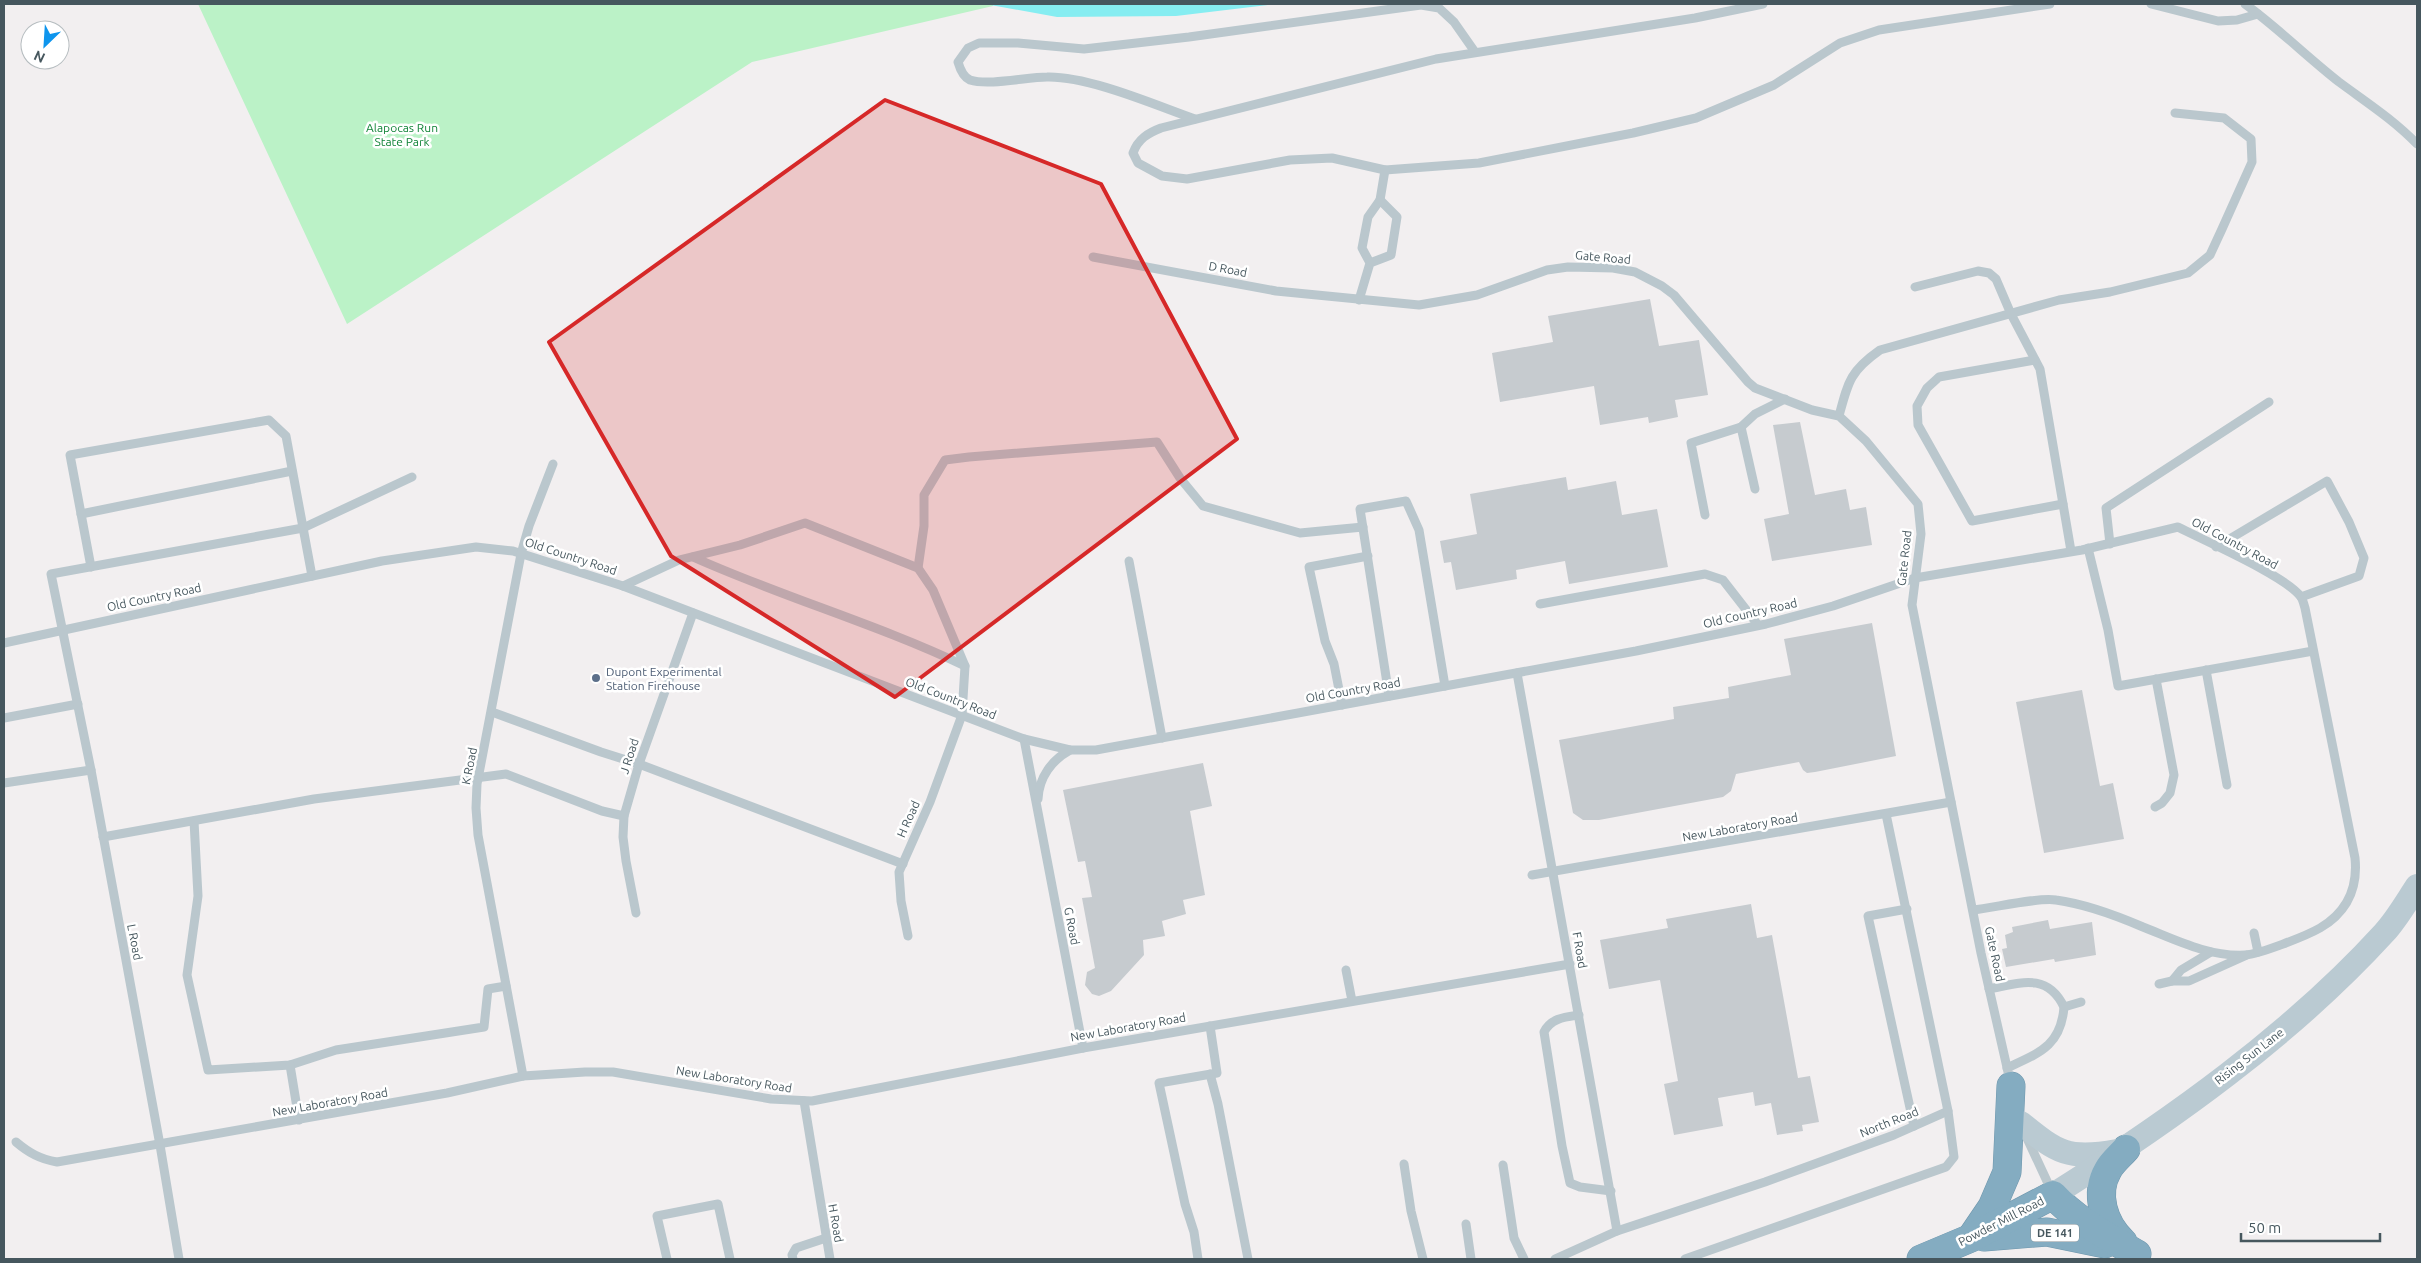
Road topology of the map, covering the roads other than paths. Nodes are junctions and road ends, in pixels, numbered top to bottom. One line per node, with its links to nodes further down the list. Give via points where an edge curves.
1 (1763, 4): 6 (lane, via 1695,18)
2 (2050, 4): 10 (lane, via 1879,30 1840,43 1774,86 1696,118 1479,163)
3 (2151, 4): 5 (lane, via 2218,21)
4 (2245, 4): 5 (lane)
5 (2258, 14): 9 (lane, via 2338,81 2402,128)
6 (1475, 52): 8 (lane); 8 (lane, via 1454,22 1439,8 1421,5 1084,49 979,43 968,48 958,62 961,72 970,80 1049,76 1082,82)
7 (2175, 114): 16 (lane, via 2224,118 2251,139 2252,162 2210,255 2188,273 2110,292 2058,300)
8 (1195, 119): 10 (lane, via 1147,134 1136,144 1133,153 1138,163 1162,176 1187,179 1290,160 1332,158)
9 (2417, 144)
10 (1384, 170): 11 (lane)
11 (1380, 200): 13 (lane, via 1368,217 1362,248); 13 (lane, via 1396,217 1391,255)
12 (1093, 257): 15 (lane, D Road, via 1276,291)
13 (1370, 263): 15 (lane)
14 (1915, 287): 16 (lane, via 1978,271 1989,273 1996,279)
15 (1358, 300): 18 (lane, Gate Road, via 1427,304 1477,294 1540,272 1568,267 1635,272 1674,295 1755,388)
16 (2011, 314): 17 (lane); 20 (lane, via 1880,350 1861,364 1847,386)
17 (2035, 360): 26 (lane, via 2040,369); 26 (lane, via 1939,377 1927,388 1917,406 1918,425 1972,522)
18 (1785, 399): 20 (lane, Gate Road); 21 (lane, via 1756,414)
19 (2269, 402): 31 (lane, via 2106,508)
20 (1839, 416): 42 (lane, Gate Road, via 1866,441 1918,504 1922,534)
21 (1741, 427): 25 (lane); 28 (lane, via 1691,443)
22 (553, 464): 35 (lane, K Road)
23 (292, 470): 27 (lane); 27 (lane, via 286,436 269,420 70,455); 29 (lane)
24 (412, 477): 29 (lane)
25 (1755, 489)
26 (2063, 504): 34 (lane)
27 (81, 514): 39 (lane)
28 (1705, 515)
29 (303, 528): 39 (lane); 41 (lane)
30 (1363, 528): 36 (lane); 40 (lane, via 1300,533 1203,506 1157,442 969,457 945,460 924,495 924,526); 55 (lane, via 1360,509 1406,501 1419,530)
31 (2110, 544): 32 (lane, Old Country Road); 33 (lane, Old Country Road, via 2178,526)
32 (2088, 548): 34 (lane, Old Country Road); 54 (lane, via 2118,686)
33 (2216, 548): 44 (lane, Old Country Road, via 2262,569); 44 (lane, via 2327,481 2364,558 2359,576)
34 (2071, 552): 42 (lane, Old Country Road)
35 (521, 554): 41 (lane, Old Country Road, via 476,547 382,561); 43 (lane, Old Country Road); 59 (lane, K Road)
36 (1368, 556): 56 (lane); 58 (lane, via 1308,566)
37 (693, 557): 40 (lane, via 804,523); 43 (lane, via 679,560); 51 (lane, via 921,645)
38 (1129, 561): 62 (lane)
39 (91, 567): 48 (lane, L Road, via 51,574)
40 (918, 568): 51 (lane, via 933,590)
41 (312, 576): 48 (lane, Old Country Road)
42 (1915, 578): 47 (lane, Old Country Road, via 1833,606); 70 (lane, Gate Road, via 1912,605)
43 (622, 586): 46 (lane, Old Country Road)
44 (2301, 597): 50 (lane)
45 (1540, 604): 47 (lane, via 1705,574 1722,580)
46 (693, 613): 60 (lane, Old Country Road); 65 (lane, J Road)
47 (1758, 626): 53 (lane, Old Country Road)
48 (64, 630): 49 (lane, Old Country Road); 57 (lane, L Road)
49 (4, 643)
50 (2313, 651): 52 (lane); 87 (lane, via 2355,858 2355,882 2346,905 2327,924)
51 (965, 666): 60 (lane, H Road)
52 (2206, 670): 54 (lane); 69 (lane)
53 (1517, 673): 55 (lane, Old Country Road); 78 (lane, F Road)
54 (2156, 679): 71 (lane, via 2174,775 2170,793)
55 (1445, 686): 56 (lane, Old Country Road)
56 (1389, 696): 58 (lane, Old Country Road)
57 (78, 704): 61 (lane); 66 (lane, L Road)
58 (1342, 705): 62 (lane, Old Country Road)
59 (492, 712): 65 (lane); 67 (lane, K Road)
60 (962, 715): 63 (lane, Old Country Road); 77 (lane, H Road)
61 (4, 718)
62 (1162, 738): 64 (lane, Old Country Road, via 1096,750)
63 (1024, 739): 64 (lane, Old Country Road); 72 (lane, G Road)
64 (1070, 750): 72 (lane, via 1050,766 1038,793)
65 (639, 764): 74 (lane, J Road); 77 (lane)
66 (91, 770): 68 (lane); 76 (lane, L Road)
67 (478, 776): 74 (lane, via 506,774 602,811); 75 (lane, via 314,799); 93 (lane, K Road, via 478,835)
68 (4, 783)
69 (2227, 785)
70 (1951, 802): 73 (lane, New Laboratory Road); 82 (lane, Gate Road)
71 (2155, 807)
72 (1037, 809): 100 (lane, G Road)
73 (1886, 814): 78 (lane, New Laboratory Road); 81 (lane)
74 (624, 816): 83 (lane, J Road, via 626,862)
75 (194, 821): 76 (lane); 101 (lane, via 198,896 187,975 208,1070)
76 (103, 837): 111 (lane, L Road)
77 (903, 864): 85 (lane, H Road, via 899,872 901,901)
78 (1553, 871): 79 (lane, New Laboratory Road); 89 (lane, F Road)
79 (1532, 875)
80 (2417, 886): 112 (street, Rising Sun Lane, via 2386,931 2338,979 2277,1034)
81 (1907, 909): 106 (lane); 109 (lane, via 1868,916)
82 (1973, 910): 86 (lane, via 2053,899 2100,911); 94 (lane, Gate Road)
83 (636, 913)
84 (2254, 933): 87 (lane)
85 (908, 936)
86 (2211, 952): 88 (lane); 91 (lane, via 2181,970)
87 (2258, 952): 88 (lane)
88 (2247, 955): 91 (lane, via 2189,981)
89 (1570, 964): 95 (lane, New Laboratory Road); 98 (lane, F Road)
90 (1346, 970): 95 (lane)
91 (2172, 981): 92 (lane)
92 (2159, 984)
93 (506, 986): 101 (lane, via 488,989 484,1027 336,1050); 103 (lane, K Road)
94 (1989, 989): 97 (lane, via 2038,982 2054,992); 104 (lane, Gate Road)
95 (1352, 1001): 99 (lane, New Laboratory Road)
96 (2081, 1002): 97 (lane)
97 (2064, 1007): 104 (lane, via 2060,1030 2048,1046)
98 (1579, 1014): 115 (lane, F Road); 115 (lane, via 1557,1019 1544,1032 1560,1137 1570,1183)
99 (1210, 1026): 100 (lane, New Laboratory Road); 102 (lane, via 1217,1073)
100 (1083, 1048): 105 (lane, New Laboratory Road)
101 (290, 1065): 107 (lane)
102 (1210, 1074): 127 (lane, via 1160,1083); 128 (lane)
103 (524, 1076): 105 (lane, New Laboratory Road, via 613,1072 771,1099); 107 (lane, New Laboratory Road)
104 (2009, 1077): 108 (lane, Gate Road); 120 (highway, via 2007,1172 2001,1191)
105 (804, 1101): 119 (lane, H Road)
106 (1948, 1111): 109 (lane, North Road); 133 (lane, via 1954,1156 1946,1167)
107 (299, 1120): 111 (lane, New Laboratory Road)
108 (2021, 1123): 112 (street, via 2048,1145 2068,1154 2090,1156); 116 (lane, Gate Road)
109 (1914, 1126): 118 (lane, North Road, via 1765,1182)
110 (16, 1142): 111 (lane, New Laboratory Road, via 28,1153 57,1162)
111 (160, 1145): 122 (lane, L Road)
112 (2126, 1149): 116 (street, Rising Sun Lane); 121 (highway, via 2107,1170 2102,1202 2109,1225)
113 (1404, 1164): 129 (lane)
114 (1503, 1165): 131 (lane, via 1514,1238)
115 (1611, 1191): 118 (lane, F Road)
116 (2053, 1195): 120 (highway, Powder Mill Road / DE 141); 121 (highway, DE 141, via 2085,1224)
117 (1466, 1224): 130 (lane)
118 (1617, 1231): 132 (lane, North Road)
119 (826, 1238): 125 (lane, via 796,1248); 126 (lane, H Road)
120 (1970, 1238): 121 (highway, DE 141, via 2047,1232 2094,1240); 134 (highway, Powder Mill Road / DE 141)
121 (2143, 1257)
122 (179, 1259)
123 (667, 1259): 124 (lane, via 658,1216 718,1204)
124 (730, 1259)
125 (793, 1259)
126 (830, 1259)
127 (1198, 1259)
128 (1248, 1259)
129 (1423, 1259)
130 (1471, 1259)
131 (1524, 1259)
132 (1555, 1259)
133 (1685, 1259)
134 (1922, 1259)

